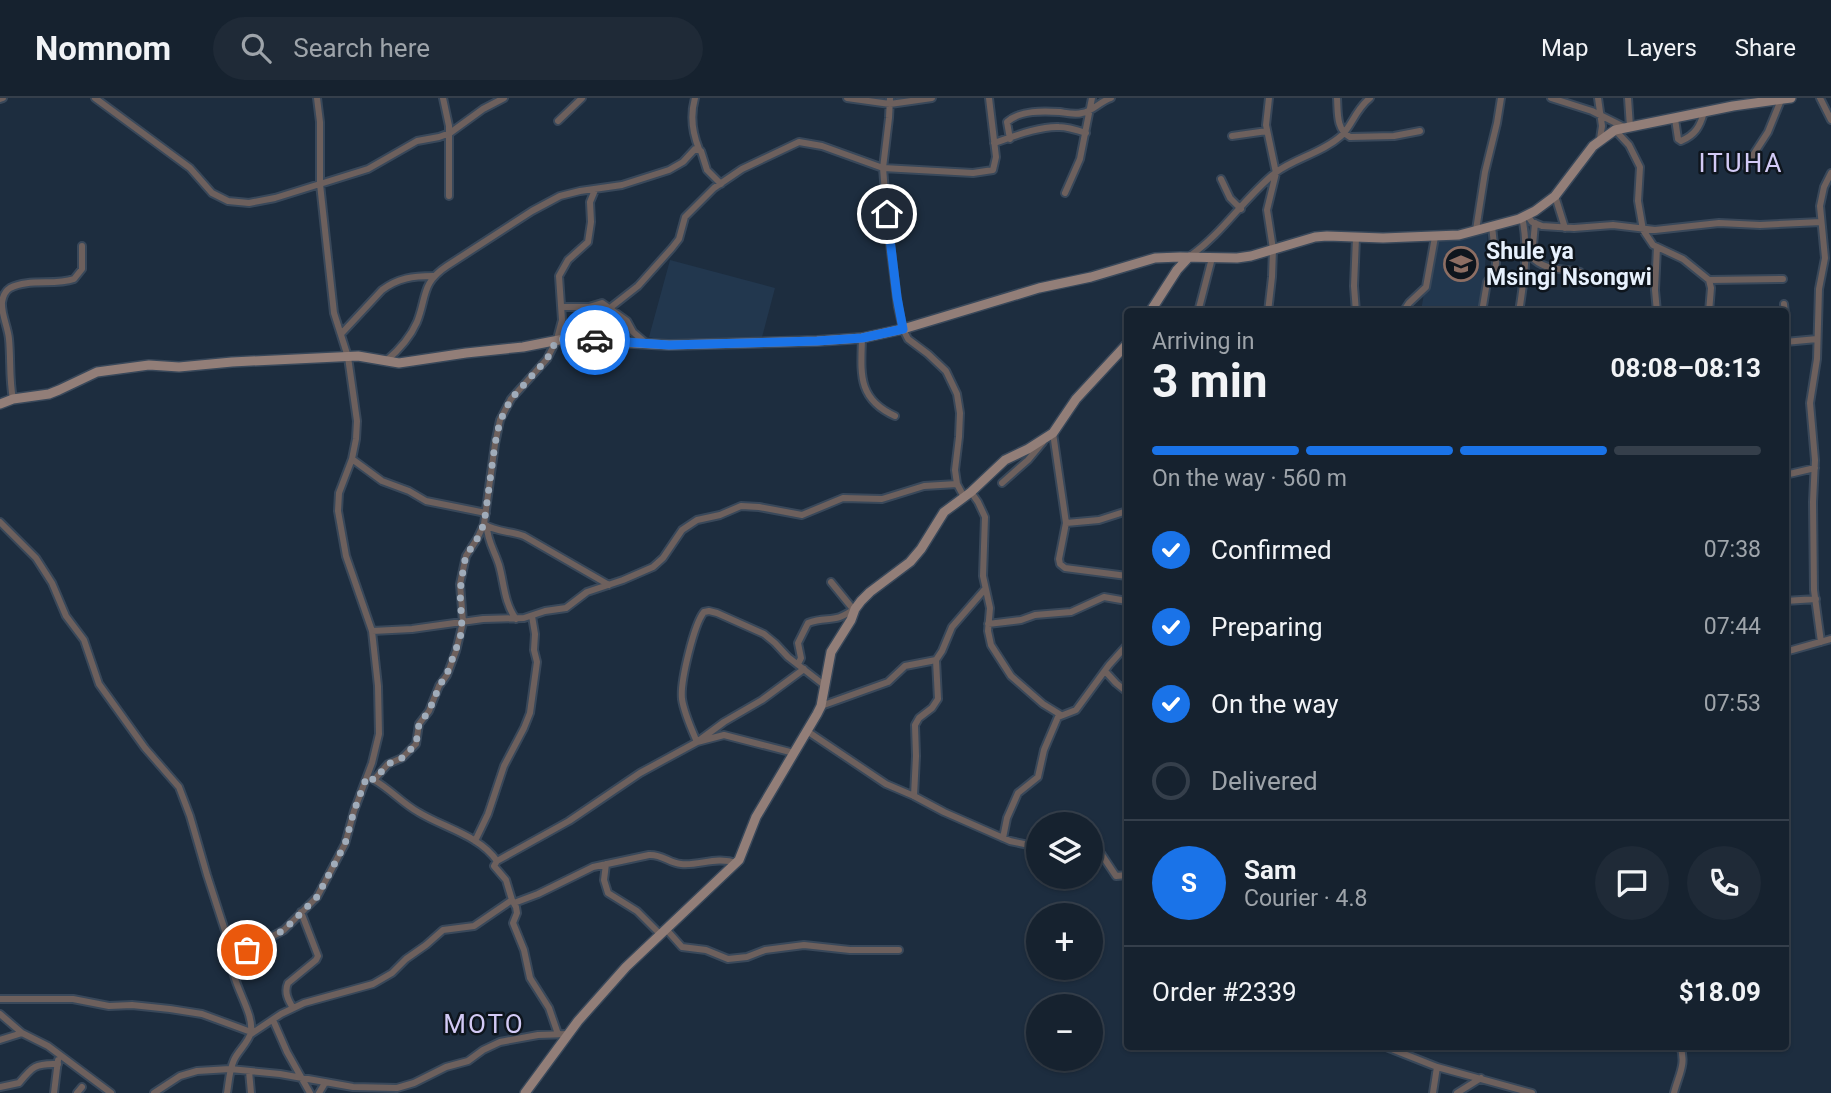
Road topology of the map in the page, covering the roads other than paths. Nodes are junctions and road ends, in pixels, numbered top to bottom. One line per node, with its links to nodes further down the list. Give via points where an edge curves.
1 (95, 98): 44 (street, via 228,201 262,200)
2 (317, 98): 44 (street)
3 (443, 98): 31 (street)
4 (504, 98): 31 (street)
5 (582, 98): 27 (street)
6 (695, 98): 38 (street, via 693,134)
7 (847, 98): 21 (street)
8 (932, 98): 21 (street)
9 (989, 98): 37 (street)
10 (1092, 98): 22 (street)
11 (1111, 98): 22 (street)
12 (1269, 98): 29 (street)
13 (1337, 98): 33 (street)
14 (1370, 98): 33 (street, via 1357,110)
15 (1501, 98): 57 (street)
16 (1551, 98): 24 (street)
17 (1598, 98): 24 (street)
18 (1628, 98): 28 (street)
19 (1821, 98): 26 (street)
20 (1786, 99): 23 (street, via 1721,104); 39 (street)
21 (890, 101): 40 (street)
22 (1090, 111): 32 (street); 35 (street, via 1017,116 1007,122)
23 (1704, 112): 25 (street); 25 (street, via 1697,131 1681,141)
24 (1601, 114): 28 (street); 36 (street)
25 (1675, 119): 28 (street)
26 (1831, 120)
27 (558, 121)
28 (1623, 128): 36 (street); 58 (street, via 1640,167 1638,201)
29 (1267, 131): 34 (street); 41 (street)
30 (1420, 131): 33 (street, via 1354,138)
31 (450, 133): 44 (street, via 418,141 368,169); 48 (street)
32 (1086, 133): 35 (street, via 1055,127); 47 (street)
33 (1344, 134): 41 (street)
34 (1233, 136)
35 (1010, 139): 37 (street)
36 (1600, 139): 49 (street)
37 (994, 143): 40 (street, via 995,166 986,172)
38 (699, 149): 45 (street, via 707,170); 46 (street, via 669,170)
39 (1746, 166)
40 (883, 168): 45 (street, via 799,142); 83 (street)
41 (1276, 173): 50 (street); 63 (street, via 1267,210)
42 (1830, 175): 53 (street, via 1822,194)
43 (1221, 178): 50 (street)
44 (320, 184): 84 (street, via 334,313)
45 (721, 184): 72 (street, via 685,217 676,243 657,266)
46 (595, 190): 67 (street, via 547,202); 71 (street, via 588,242 568,260 559,276)
47 (1065, 193)
48 (449, 196)
49 (1555, 196): 51 (street); 56 (street)
50 (1241, 209): 64 (street)
51 (1524, 216): 52 (street); 54 (street); 79 (street, via 1526,257)
52 (1535, 223): 56 (street); 66 (street, via 1535,261)
53 (1822, 223): 55 (street); 58 (street, via 1718,223); 88 (street, via 1825,258)
54 (1492, 226): 57 (street); 78 (street, via 1496,263)
55 (1831, 227)
56 (1565, 228): 58 (street, via 1614,225)
57 (1476, 230): 60 (street)
58 (1643, 230): 62 (street)
59 (1356, 237): 60 (street); 63 (street, via 1321,236); 76 (street)
60 (1436, 237): 77 (street, via 1426,287)
61 (82, 246): 93 (street, via 82,269 74,279 5,292 2,305)
62 (1657, 247): 69 (street, via 1686,261); 80 (street)
63 (1273, 249): 65 (street, via 1237,258); 75 (street)
64 (1189, 257): 65 (street); 73 (street); 83 (street, via 1144,260)
65 (1212, 258): 74 (street)
66 (1580, 272)
67 (433, 276): 84 (street, via 408,277 390,284); 92 (street, via 410,336)
68 (1783, 279): 69 (street)
69 (1709, 280): 81 (street)
70 (1784, 304): 82 (street)
71 (562, 307): 72 (street, via 600,303); 86 (street)
72 (610, 308): 89 (street)
73 (1153, 308)
74 (1199, 308)
75 (1268, 308)
76 (1356, 308)
77 (1406, 308)
78 (1483, 308)
79 (1520, 308)
80 (1657, 308)
81 (1710, 308)
82 (1784, 308)
83 (903, 329): 85 (street); 101 (street, via 908,339 946,371 957,394)
84 (341, 334): 91 (street)
85 (862, 338): 89 (street); 95 (street, via 864,385 874,403)
86 (557, 339): 89 (street); 92 (street, via 413,362); 104 (street, via 547,359 511,399 500,421)
87 (1789, 339): 88 (street)
88 (1817, 339): 98 (street, via 1810,403)
89 (648, 345)
90 (1124, 347): 96 (street)
91 (348, 357): 92 (street); 93 (street, via 114,369 49,394); 97 (street, via 357,421)
92 (386, 361)
93 (13, 399): 94 (street)
94 (0, 404)
95 (895, 416)
96 (1050, 435): 100 (street); 102 (street, via 1005,460); 106 (street)
97 (352, 459): 104 (street, via 383,481 426,501); 120 (street, via 339,493 338,511 346,556)
98 (1815, 468): 99 (street); 113 (street)
99 (1789, 474)
100 (1002, 483)
101 (957, 484): 102 (street); 110 (street, via 924,486 882,499 843,498 802,515 741,506 697,520 682,530 659,563)
102 (967, 494): 111 (street, via 985,517); 115 (street, via 944,512 909,562)
103 (1124, 512): 106 (street)
104 (486, 513): 107 (street)
105 (0, 522): 150 (street, via 36,558 87,647 99,684 179,787)
106 (1066, 523): 108 (street, via 1059,559 1062,566)
107 (485, 526): 110 (street, via 524,536); 117 (street); 118 (street, via 464,564 460,591)
108 (1124, 576)
109 (831, 582): 115 (street)
110 (609, 584): 116 (street, via 587,592 566,608)
111 (985, 589): 119 (street); 125 (street, via 952,627)
112 (1124, 599): 119 (street, via 1104,597 1071,612)
113 (1816, 599): 114 (street); 122 (street)
114 (1789, 601)
115 (855, 608): 126 (street, via 841,618 808,623 798,643); 128 (street, via 831,652)
116 (532, 616): 117 (street); 139 (street, via 537,662 530,713)
117 (516, 618): 118 (street)
118 (463, 622): 120 (street); 136 (street, via 447,675 419,724 416,744)
119 (988, 624): 131 (street, via 988,636 1011,676)
120 (372, 631): 135 (street, via 379,726)
121 (1831, 639): 122 (street)
122 (1821, 642): 124 (street)
123 (1124, 649): 127 (street)
124 (1789, 651)
125 (936, 660): 130 (street, via 905,666 888,682); 137 (street, via 938,699 915,725)
126 (801, 667): 128 (street); 133 (street, via 762,700); 133 (street, via 764,634 717,613 704,612 682,691)
127 (1105, 671): 129 (street); 131 (street, via 1076,710)
128 (824, 685): 130 (street)
129 (1124, 690)
130 (821, 706): 132 (street)
131 (1061, 715): 138 (street, via 1045,746 1038,777 1018,793)
132 (807, 732): 134 (street); 137 (street, via 886,785)
133 (696, 742): 134 (street, via 729,736); 142 (street)
134 (794, 753): 144 (street, via 756,817)
135 (367, 776): 136 (street); 147 (street, via 341,855 313,903)
136 (374, 780): 139 (street, via 419,813)
137 (914, 796): 138 (street)
138 (1003, 838): 140 (street)
139 (475, 841): 142 (street)
140 (1026, 845)
141 (1103, 857): 145 (street, via 1116,876)
142 (497, 861): 146 (street, via 494,866 506,880)
143 (606, 863): 144 (street, via 655,854 678,864); 146 (street); 148 (street, via 608,893)
144 (737, 863): 148 (street)
145 (1124, 874)
146 (513, 902): 152 (street, via 474,926 443,929 373,984); 157 (street, via 517,911 513,923 530,978)
147 (300, 912): 150 (street, via 284,930); 152 (street, via 318,956 288,983 286,994)
148 (663, 932): 149 (street, via 682,947 728,959 804,945); 157 (street)
149 (899, 950)
150 (232, 962): 156 (street)
151 (0, 999): 156 (street, via 73,999 170,1009 202,1014)
152 (293, 1008): 154 (street)
153 (0, 1014): 155 (street)
154 (273, 1020): 156 (street); 166 (street)
155 (22, 1033): 158 (street); 161 (street)
156 (251, 1033): 164 (street)
157 (563, 1034): 168 (street, via 500,1042 468,1061 406,1086); 177 (street)
158 (0, 1040)
159 (1394, 1050): 163 (street)
160 (1681, 1050): 181 (street, via 1684,1064)
161 (59, 1055): 162 (street); 171 (street)
162 (58, 1064): 169 (street, via 34,1066 19,1083); 170 (street)
163 (1437, 1067): 167 (street); 178 (street)
164 (230, 1069): 165 (street); 172 (street, via 180,1076); 173 (street)
165 (249, 1071): 166 (street); 174 (street)
166 (300, 1077): 168 (street); 175 (street)
167 (1481, 1078): 179 (street); 180 (street)
168 (325, 1083): 176 (street)
169 (0, 1087)
170 (54, 1093)
171 (111, 1093)
172 (154, 1093)
173 (227, 1093)
174 (251, 1093)
175 (310, 1093)
176 (319, 1093)
177 (525, 1093)
178 (1433, 1093)
179 (1457, 1093)
180 (1532, 1093)
181 (1674, 1093)

